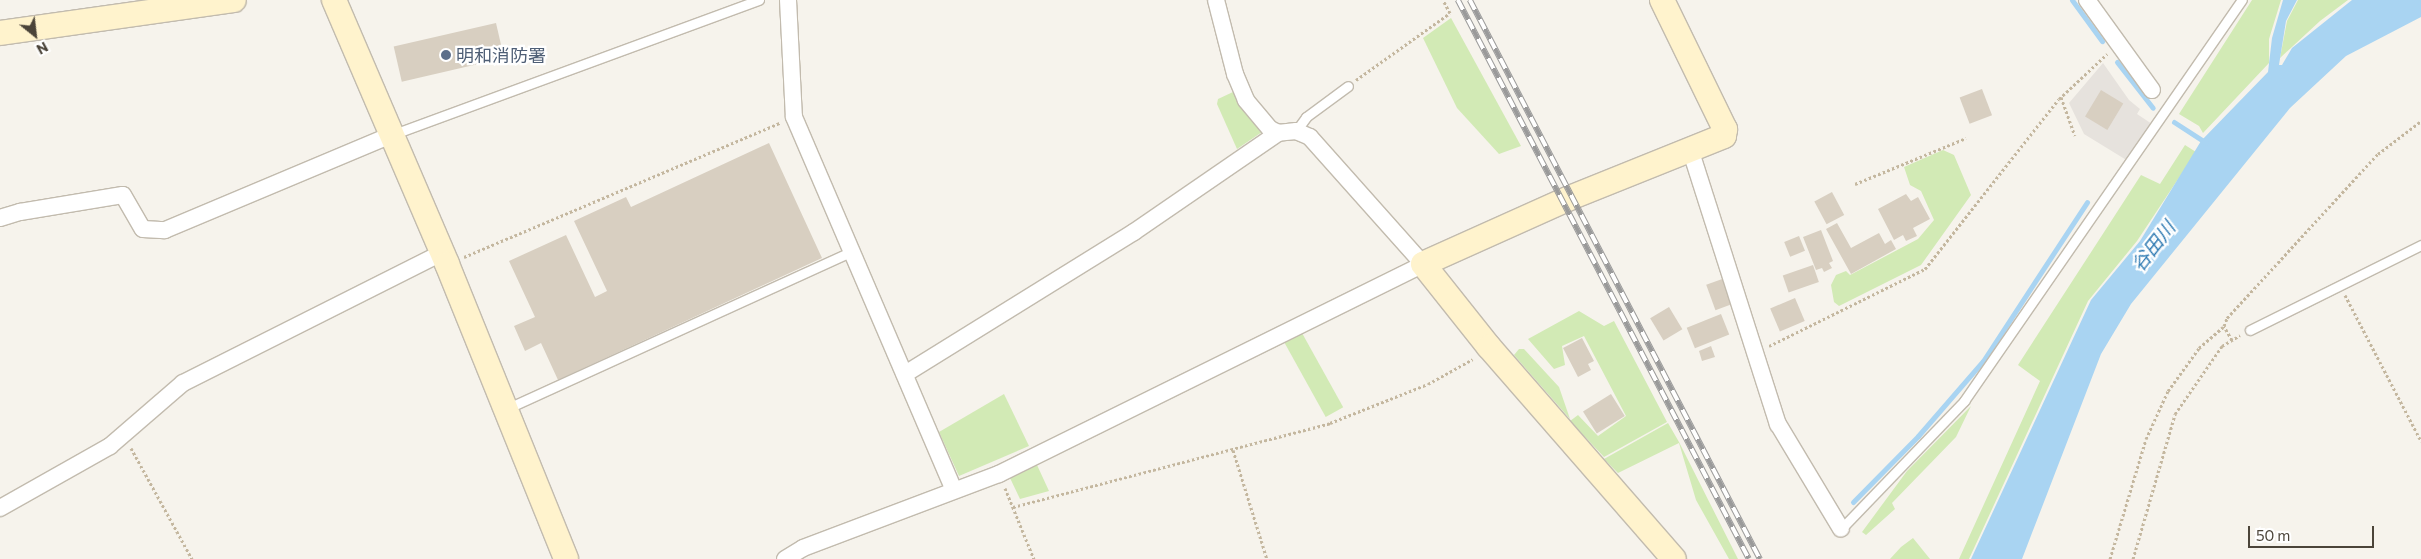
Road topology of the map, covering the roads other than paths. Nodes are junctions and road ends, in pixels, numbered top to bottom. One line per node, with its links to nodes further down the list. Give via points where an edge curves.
1 (234, 0): 9 (street)
2 (334, 0): 14 (street)
3 (760, 0): 14 (lane)
4 (788, 0): 18 (street, via 794,117)
5 (1216, 0): 13 (street, via 1235,74 1246,100 1270,129)
6 (1662, 0): 15 (street, via 1725,129 1720,140)
7 (2087, 0): 11 (street)
8 (2242, 0): 26 (lane, via 1964,401)
9 (0, 33)
10 (1348, 86): 12 (lane, via 1306,117)
11 (2152, 90)
12 (1296, 132): 13 (street); 20 (street, via 1310,137 1330,155)
13 (1278, 133): 22 (street, via 1134,232)
14 (391, 135): 16 (street, via 165,230 143,229 123,195); 19 (street)
15 (1691, 152): 20 (street, via 1572,197); 26 (street, via 1778,424)
16 (0, 218)
17 (2421, 245): 21 (lane)
18 (851, 252): 22 (street); 23 (lane)
19 (445, 258): 23 (street); 25 (street, via 183,383 122,438)
20 (1423, 264): 24 (street, via 1000,474); 29 (street, via 1490,347)
21 (2250, 330)
22 (904, 374): 24 (street)
23 (506, 408): 27 (street)
24 (954, 490): 28 (street, via 803,548)
25 (0, 508)
26 (1841, 529)
27 (566, 559)
28 (785, 559)
29 (1674, 559)

